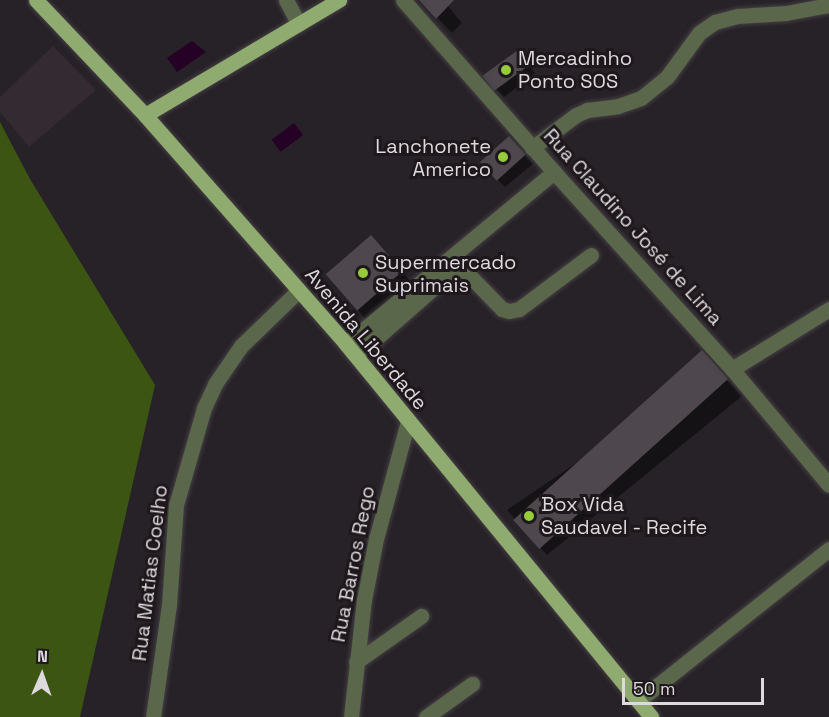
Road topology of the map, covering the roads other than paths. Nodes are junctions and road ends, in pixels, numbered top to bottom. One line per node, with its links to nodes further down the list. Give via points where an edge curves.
1 (36, 0): 7 (main road, Avenida Liberdade)
2 (286, 0): 6 (street)
3 (339, 0): 6 (main road)
4 (403, 0): 8 (street, Rua Claudino José de Lima)
5 (829, 5): 8 (street, via 715,22 699,33 668,77 641,98 576,115)
6 (299, 24): 7 (main road)
7 (145, 115): 11 (main road, Avenida Liberdade)
8 (532, 148): 9 (street, Rua Claudino José de Lima)
9 (554, 172): 13 (street); 14 (street, Rua Claudino José de Lima)
10 (591, 255): 13 (street, via 519,309 509,311 502,309 462,268 456,268 366,347)
11 (298, 291): 13 (main road, Avenida Liberdade); 22 (street, Rua Matias Coelho, via 241,346 204,408 176,505 169,605)
12 (829, 309): 14 (street)
13 (350, 348): 15 (main road, Avenida Liberdade)
14 (732, 369): 16 (street, Rua Claudino José de Lima)
15 (408, 421): 19 (street, Rua Barros Rego, via 376,539); 21 (main road, Avenida Liberdade)
16 (829, 485)
17 (829, 549): 21 (street)
18 (421, 616): 19 (street)
19 (356, 662): 23 (street, Rua Barros Rego)
20 (472, 684): 24 (street)
21 (642, 711)
22 (153, 717)
23 (351, 717)
24 (426, 717)

